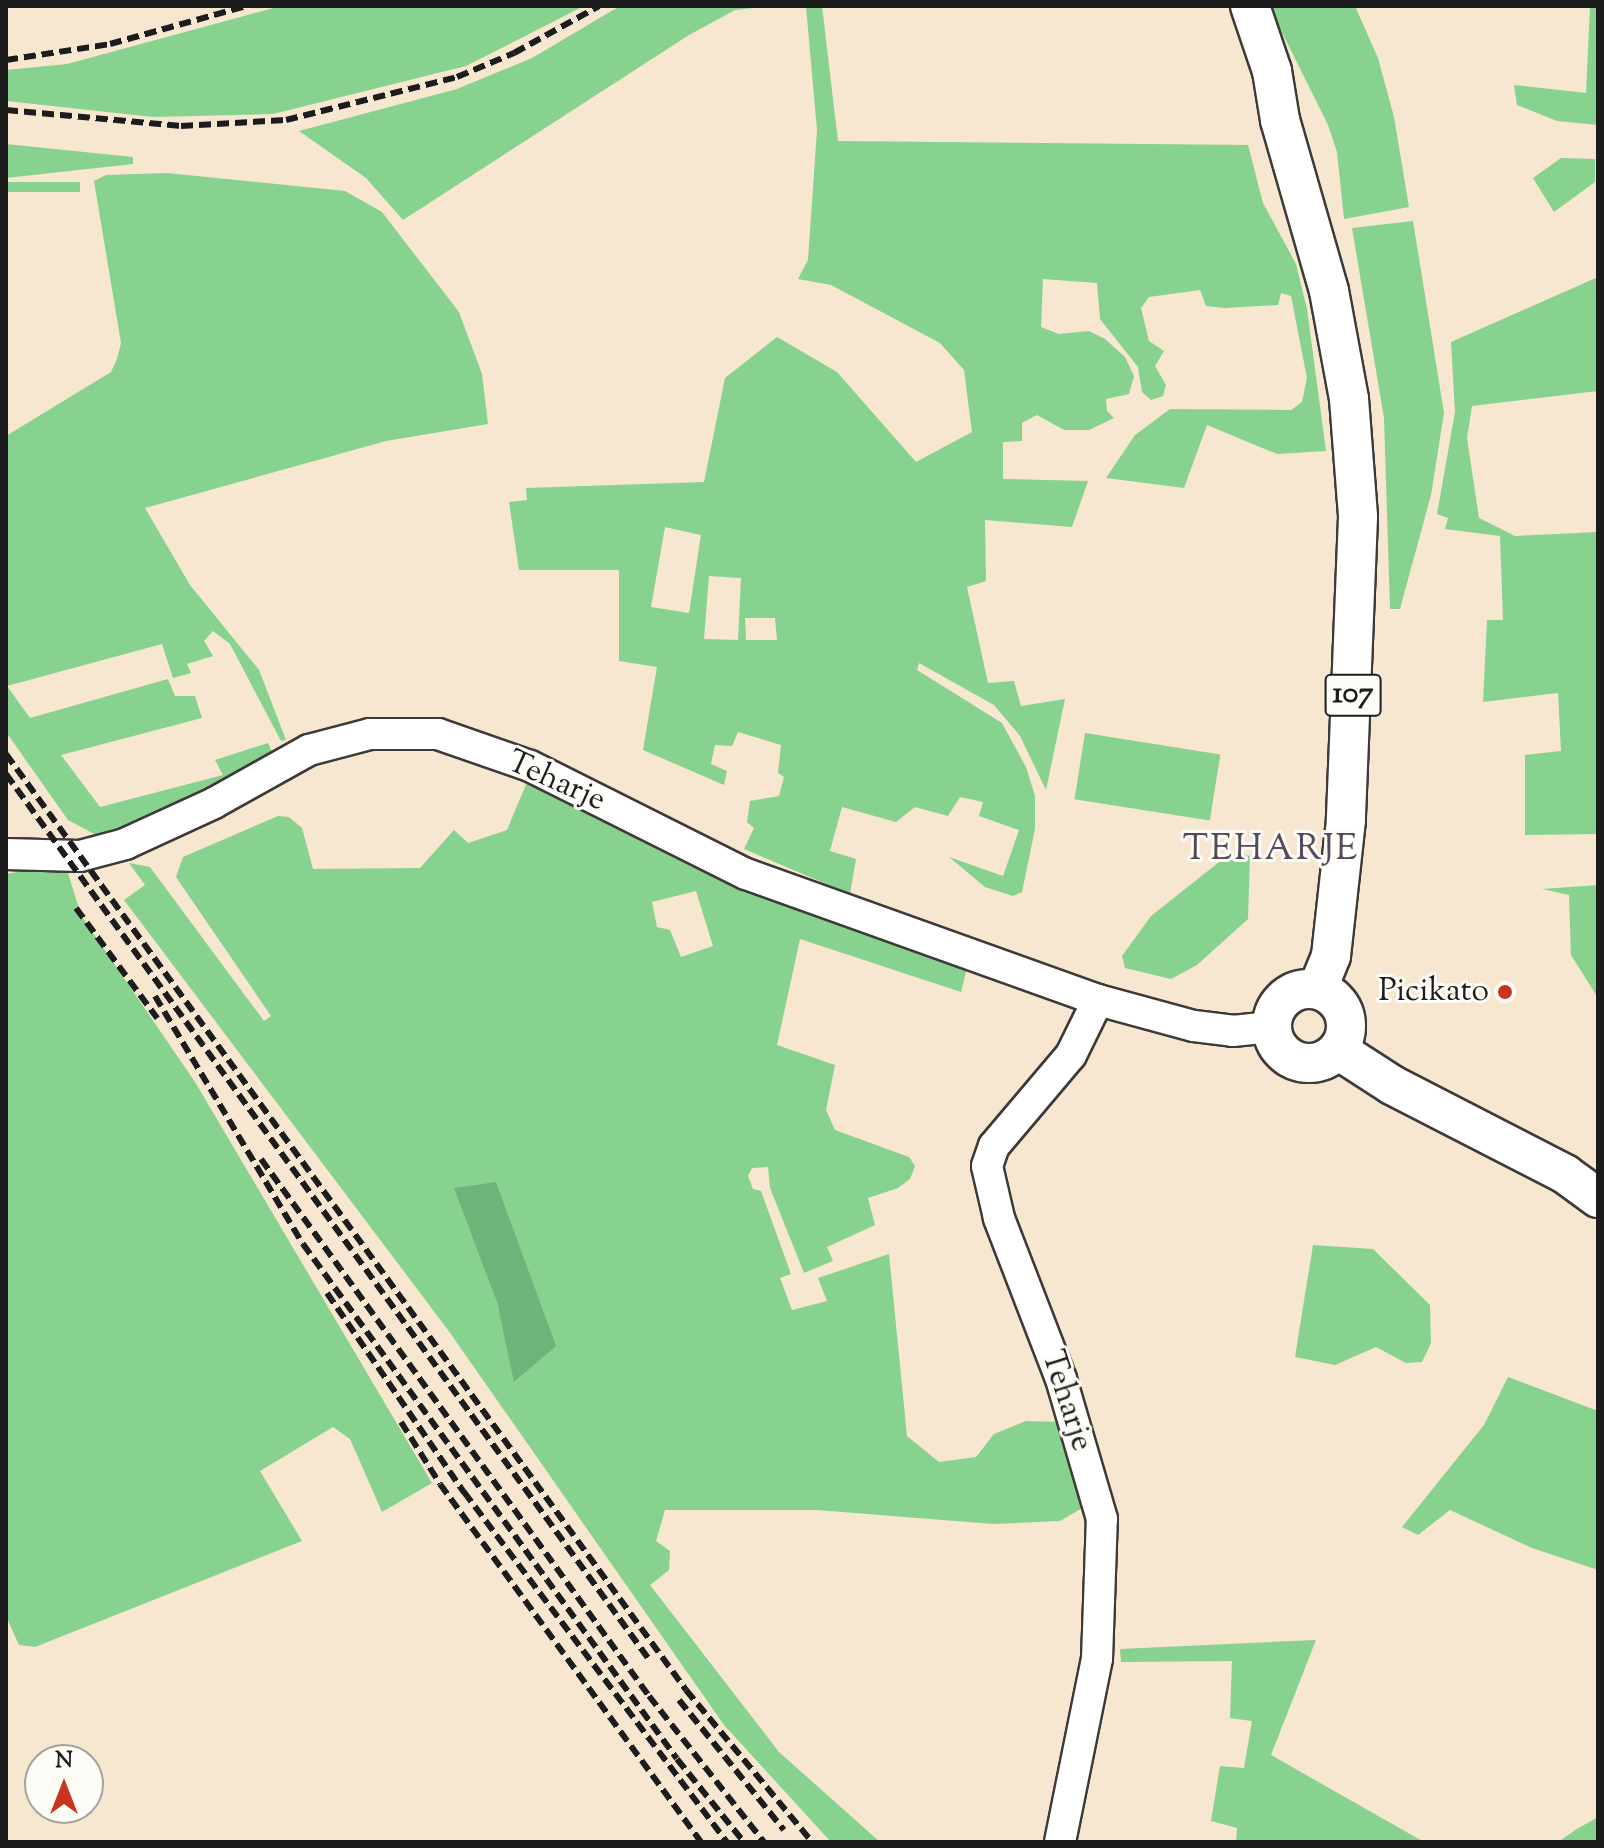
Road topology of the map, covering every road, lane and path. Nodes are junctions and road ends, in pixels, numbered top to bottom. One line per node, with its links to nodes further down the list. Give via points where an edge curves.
1 (1225, 6): 3 (main road, 107)
2 (1250, 6): 3 (main road, 107, via 1272,71)
3 (1280, 120): 5 (main road, 107, via 1329,291 1349,399 1358,517 1346,820 1331,956)
4 (6, 854): 6 (street, Teharje, via 80,856 125,844 309,750 370,734 438,734 530,766 746,874)
5 (1318, 989): 7 (main road, via 1285,996); 8 (main road, via 1335,998 1346,1016)
6 (1098, 1000): 7 (street, Teharje, via 1194,1026 1233,1031); 10 (street, Teharje, via 1071,1055 994,1146 987,1166 999,1218 1061,1379 1102,1519 1097,1659)
7 (1271, 1027): 8 (main road, via 1288,1058 1307,1064)
8 (1338, 1050): 9 (main road, via 1392,1085 1565,1174)
9 (1598, 1198)
10 (1060, 1842)

